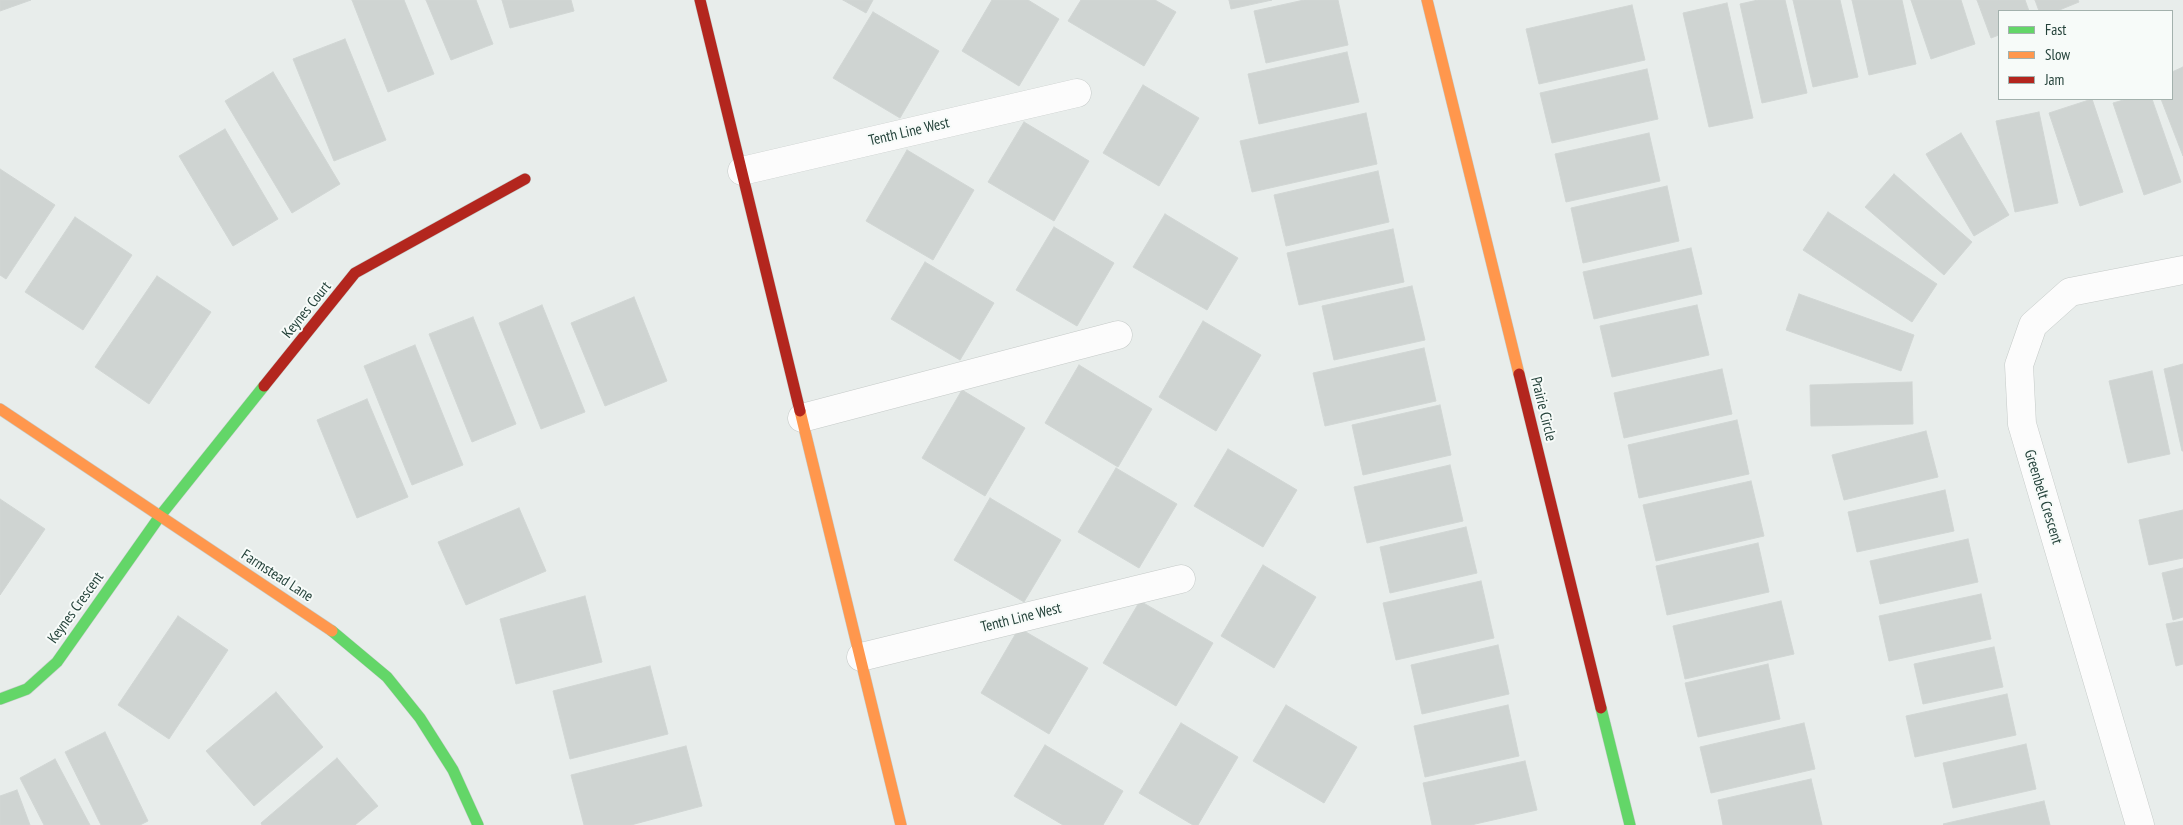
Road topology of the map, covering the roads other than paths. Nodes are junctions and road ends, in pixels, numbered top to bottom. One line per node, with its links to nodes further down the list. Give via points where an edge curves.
1 (700, 0): 4 (street)
2 (1427, 0): 16 (street, Prairie Circle)
3 (1077, 93): 4 (street, Tenth Line West)
4 (742, 170): 9 (street)
5 (525, 179): 10 (street, Keynes Court, via 355,273)
6 (2183, 270): 17 (street, Greenbelt Crescent, via 2070,292 2032,325 2019,366 2022,424)
7 (1118, 335): 9 (street)
8 (0, 409): 10 (street, Farmstead Lane)
9 (802, 418): 12 (street)
10 (160, 516): 13 (street, Keynes Crescent, via 57,662 27,689); 14 (street, Farmstead Lane, via 332,630 387,677 420,718 453,770)
11 (1181, 579): 12 (street, Tenth Line West)
12 (860, 657): 15 (street)
13 (0, 699)
14 (478, 825)
15 (901, 825)
16 (1630, 825)
17 (2140, 825)

